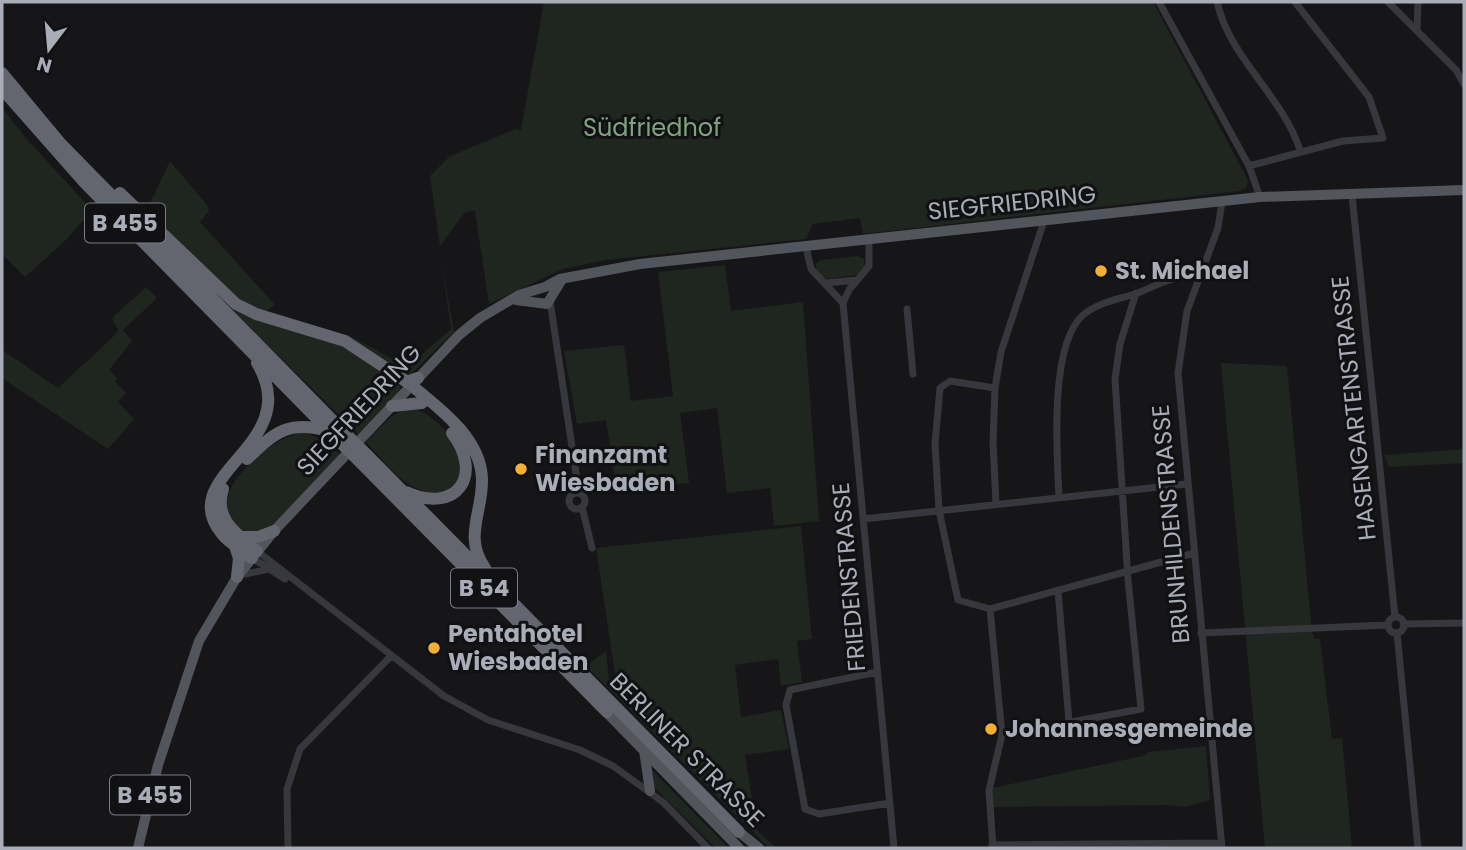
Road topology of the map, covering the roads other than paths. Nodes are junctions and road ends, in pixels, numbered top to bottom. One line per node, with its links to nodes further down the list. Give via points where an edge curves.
1 (1159, 2): 11 (street)
2 (1217, 2): 10 (street, via 1225,28 1285,114)
3 (1295, 2): 10 (street, via 1369,97 1383,138)
4 (1388, 2): 6 (street)
5 (1418, 2): 6 (street)
6 (1417, 31): 8 (street, via 1456,69)
7 (2, 73): 12 (highway, B 455)
8 (1464, 84)
9 (2, 89): 27 (highway, B 455, via 62,158)
10 (1300, 150): 11 (street)
11 (1248, 166): 15 (street)
12 (85, 169): 29 (highway, via 123,196 236,304 345,341 407,382); 33 (highway, B 455)
13 (1464, 190): 14 (main road, SIEGFRIEDRING)
14 (1352, 195): 15 (main road, SIEGFRIEDRING); 56 (street, HASENGARTENSTRASSE)
15 (1260, 197): 16 (main road, SIEGFRIEDRING)
16 (1222, 202): 17 (main road, SIEGFRIEDRING); 20 (street, BRUNHILDENSTRASSE, via 1218,228)
17 (1044, 221): 18 (main road, SIEGFRIEDRING); 30 (street, via 1001,352)
18 (869, 240): 19 (main road, SIEGFRIEDRING); 21 (street, via 869,266)
19 (806, 247): 22 (street, via 811,269); 24 (main road, SIEGFRIEDRING, via 607,268 566,277)
20 (1199, 277): 23 (street, via 1179,277); 35 (street, BRUNHILDENSTRASSE, via 1182,328 1178,363)
21 (857, 280): 22 (street); 25 (street)
22 (825, 283): 25 (street)
23 (1136, 293): 37 (street, via 1116,362); 39 (street, via 1090,310 1080,317 1069,338 1058,392)
24 (543, 297): 29 (main road, SIEGFRIEDRING, via 519,295 507,302 461,332); 38 (street, via 554,322)
25 (843, 303): 43 (street, FRIEDENSTRASSE)
26 (907, 309): 28 (street)
27 (248, 348): 33 (highway); 45 (highway, B 455, via 268,385 269,409 254,440 217,484 212,504 218,529)
28 (913, 374)
29 (418, 377): 31 (highway, via 412,393); 32 (main road, SIEGFRIEDRING / B 455); 54 (highway, via 478,460 482,487 474,541 481,562)
30 (995, 388): 40 (street); 42 (street, via 942,385 935,444)
31 (422, 404): 32 (highway); 36 (highway, B 455, via 456,438 464,457 464,478 457,490 442,500 425,499)
32 (392, 405): 44 (main road, SIEGFRIEDRING / B 455)
33 (337, 434): 34 (highway, B 455, bridge); 45 (highway, via 301,425 284,429 232,475 221,494 221,512)
34 (365, 460): 36 (highway, B 455); 64 (highway, BERLINER STRASSE / B 54)
35 (1187, 484): 37 (street); 47 (street, BRUNHILDENSTRASSE)
36 (399, 488): 54 (highway, B 54)
37 (1123, 491): 39 (street); 50 (street)
38 (579, 494): 41 (street, via 584,498); 41 (street, via 572,496 570,503)
39 (1059, 497): 40 (street)
40 (996, 504): 42 (street)
41 (582, 507): 46 (street)
42 (939, 510): 43 (street); 55 (street, via 956,597)
43 (863, 519): 63 (street, FRIEDENSTRASSE)
44 (274, 531): 45 (highway); 48 (main road, SIEGFRIEDRING / B 455)
45 (238, 541): 48 (highway); 51 (highway)
46 (592, 548)
47 (1194, 553): 50 (street); 60 (street, BRUNHILDENSTRASSE)
48 (255, 554): 49 (street); 51 (main road, B 455); 52 (street)
49 (269, 569): 51 (street); 52 (street)
50 (1128, 571): 53 (street); 65 (street, via 1141,709)
51 (237, 577): 73 (main road, B 455, via 217,607 186,675)
52 (301, 588): 62 (street)
53 (1059, 590): 55 (street); 65 (street)
54 (502, 591): 70 (highway, BERLINER STRASSE / B 54)
55 (990, 609): 66 (street)
56 (1395, 618): 58 (street); 59 (street)
57 (1464, 623): 58 (street)
58 (1404, 624): 61 (street)
59 (1388, 625): 60 (street); 61 (street)
60 (1201, 633): 71 (street, BRUNHILDENSTRASSE)
61 (1397, 633): 79 (street)
62 (391, 656): 68 (street, via 473,713 588,754); 74 (street, via 300,749 287,789)
63 (877, 672): 69 (street, FRIEDENSTRASSE); 69 (street, via 790,690 786,705 805,809 819,814)
64 (607, 713): 67 (main road, BERLINER STRASSE / B 54)
65 (1069, 722): 66 (street)
66 (1002, 735): 72 (street, via 989,790)
67 (644, 750): 68 (main road); 76 (main road, BERLINER STRASSE / B 54)
68 (650, 792): 75 (street)
69 (890, 803): 78 (street, FRIEDENSTRASSE)
70 (738, 832): 77 (main road, BERLINER STRASSE / B 54)
71 (1222, 845): 72 (street)
72 (993, 847)
73 (138, 848)
74 (288, 848)
75 (708, 848)
76 (739, 848)
77 (757, 848)
78 (894, 848)
79 (1418, 848)

